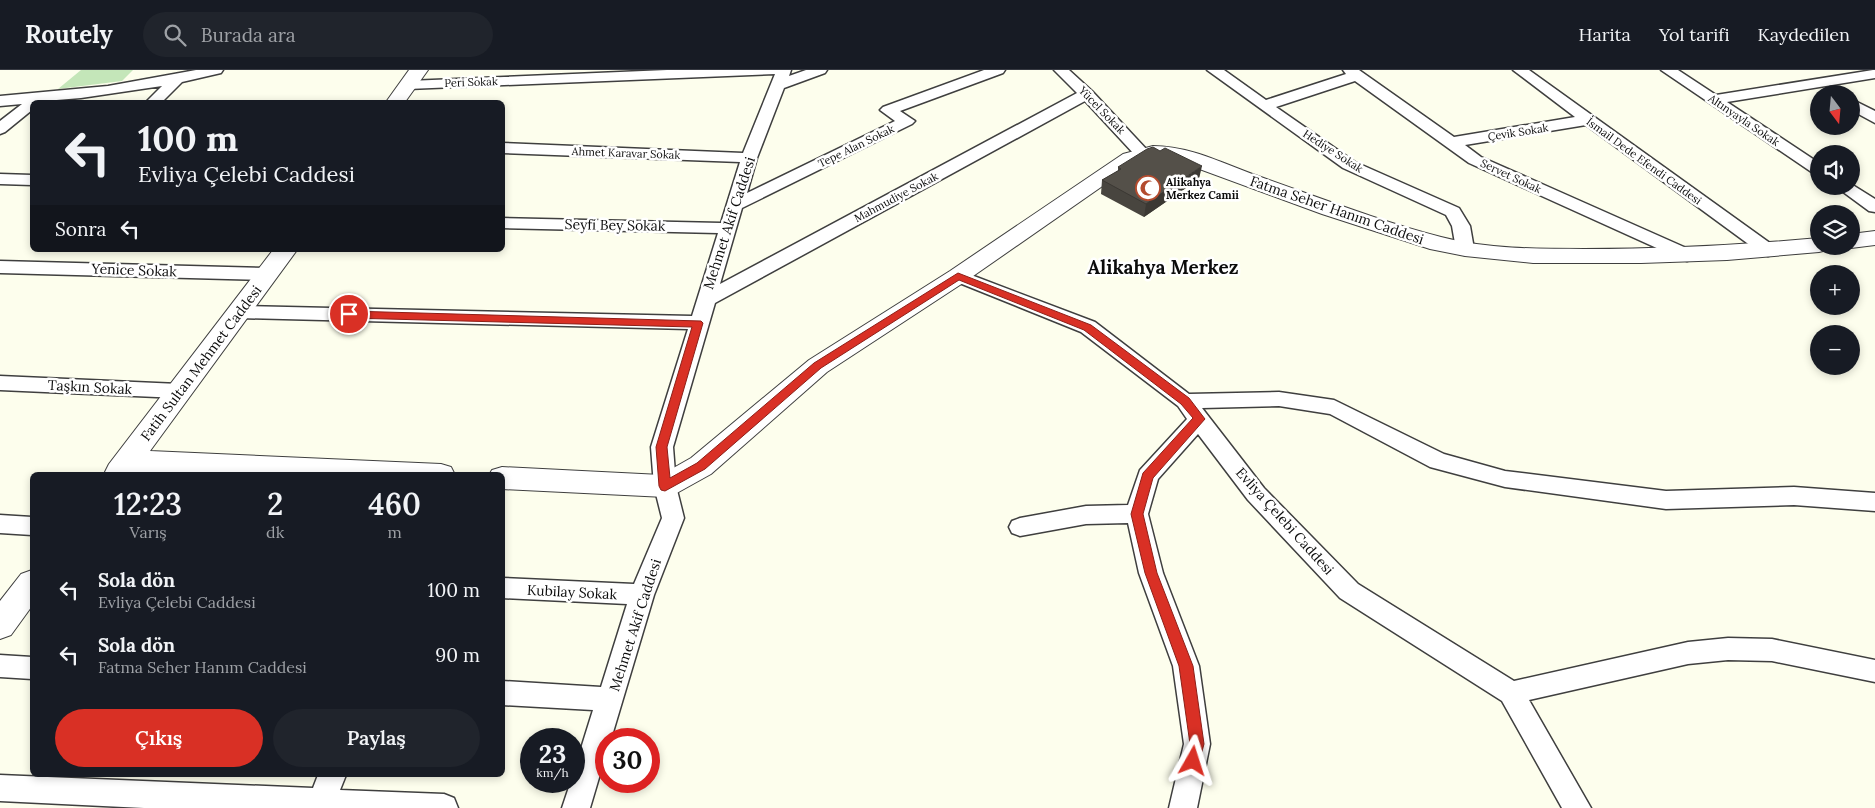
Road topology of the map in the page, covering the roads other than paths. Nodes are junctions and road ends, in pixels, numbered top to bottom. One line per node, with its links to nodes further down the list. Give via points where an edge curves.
1 (216, 70): 12 (street)
2 (820, 70): 10 (street, Peri Sokak)
3 (998, 70): 36 (street, Tepe Alan Sokak, via 888,110 907,121)
4 (1061, 70): 15 (street, Yücel Sokak)
5 (1214, 70): 23 (street, Hediye Sokak)
6 (1520, 70): 26 (street, İsmail Dede Efendi Caddesi)
7 (1668, 70): 19 (street, Altınyayla Sokak)
8 (1354, 73): 23 (street); 28 (street, Servet Sokak)
9 (1875, 74): 13 (street)
10 (778, 75): 11 (street, Peri Sokak); 31 (street, Mehmet Akif Caddesi)
11 (414, 77): 18 (street)
12 (177, 79): 16 (street); 17 (street)
13 (1819, 83): 14 (street); 19 (street)
14 (1822, 85)
15 (1087, 94): 30 (street, Yücel Sokak); 50 (street, Mahmudiye Sokak)
16 (41, 100)
17 (156, 100)
18 (397, 100)
19 (1714, 100): 32 (street, Altınyayla Sokak)
20 (0, 101): 21 (street)
21 (30, 101)
22 (30, 104): 27 (street)
23 (1266, 105): 43 (street, Hediye Sokak, via 1350,165 1453,212 1461,226)
24 (1860, 109): 25 (street)
25 (1875, 118)
26 (1588, 120): 28 (street, Çevik Sokak); 44 (street, İsmail Dede Efendi Caddesi)
27 (0, 129)
28 (1449, 143): 46 (street, Servet Sokak, via 1491,168)
29 (505, 148): 31 (street, Ahmet Karavar Sokak)
30 (1142, 152): 43 (street, Fatma Seher Hanım Caddesi, via 1178,154 1349,216 1438,244); 49 (street)
31 (749, 158): 36 (street, Mehmet Akif Caddesi)
32 (1810, 164)
33 (0, 179): 34 (street)
34 (30, 180)
35 (1856, 195): 37 (street)
36 (734, 206): 39 (street, Mehmet Akif Caddesi)
37 (1875, 208)
38 (505, 223): 39 (street, Seyfi Bey Sokak)
39 (727, 228): 50 (street, Mehmet Akif Caddesi)
40 (1875, 238): 41 (street)
41 (1860, 240)
42 (1810, 246): 44 (street, Fatma Seher Hanım Caddesi)
43 (1465, 249): 46 (street, Fatma Seher Hanım Caddesi, via 1533,256)
44 (1768, 250): 46 (street, Fatma Seher Hanım Caddesi)
45 (284, 252): 48 (street, Fatih Sultan Mehmet Caddesi)
46 (1687, 255)
47 (0, 267): 48 (street, Yenice Sokak)
48 (267, 274): 51 (street, Fatih Sultan Mehmet Caddesi)
49 (958, 276): 55 (street, Evliya Çelebi Caddesi, via 1088,327); 59 (street, via 818,366 701,466)
50 (704, 300): 52 (street, Mehmet Akif Caddesi)
51 (239, 312): 52 (street); 54 (street, Fatih Sultan Mehmet Caddesi)
52 (698, 323): 59 (street, Mehmet Akif Caddesi, via 662,447)
53 (0, 382): 54 (street, Taşkın Sokak)
54 (180, 391): 56 (street, Fatih Sultan Mehmet Caddesi)
55 (1192, 410): 60 (street, via 1279,399 1334,407 1438,461 1505,479 1666,500 1794,496); 61 (street, via 1148,476); 73 (street, Evliya Çelebi Caddesi, via 1256,494 1349,591)
56 (122, 468): 57 (street)
57 (299, 472)
58 (505, 478): 59 (street)
59 (665, 486): 67 (street, Mehmet Akif Caddesi, via 673,518)
60 (1875, 502)
61 (1137, 514): 64 (street, via 1086,515); 80 (street, via 1151,573 1186,666 1197,744)
62 (0, 524): 63 (street)
63 (30, 526)
64 (1020, 527)
65 (30, 586): 68 (street)
66 (505, 588): 67 (street, Kubilay Sokak)
67 (642, 595): 74 (street, Mehmet Akif Caddesi)
68 (0, 625)
69 (0, 666): 70 (street)
70 (30, 668)
71 (1875, 671): 73 (street, via 1772,650 1728,649 1688,653)
72 (505, 693): 74 (street)
73 (1511, 693): 81 (street, Evliya Çelebi Caddesi)
74 (610, 699): 79 (street, Mehmet Akif Caddesi)
75 (331, 777): 77 (street)
76 (0, 788): 77 (street)
77 (320, 805): 78 (street)
78 (444, 808)
79 (576, 808)
80 (1183, 808)
81 (1577, 808)

